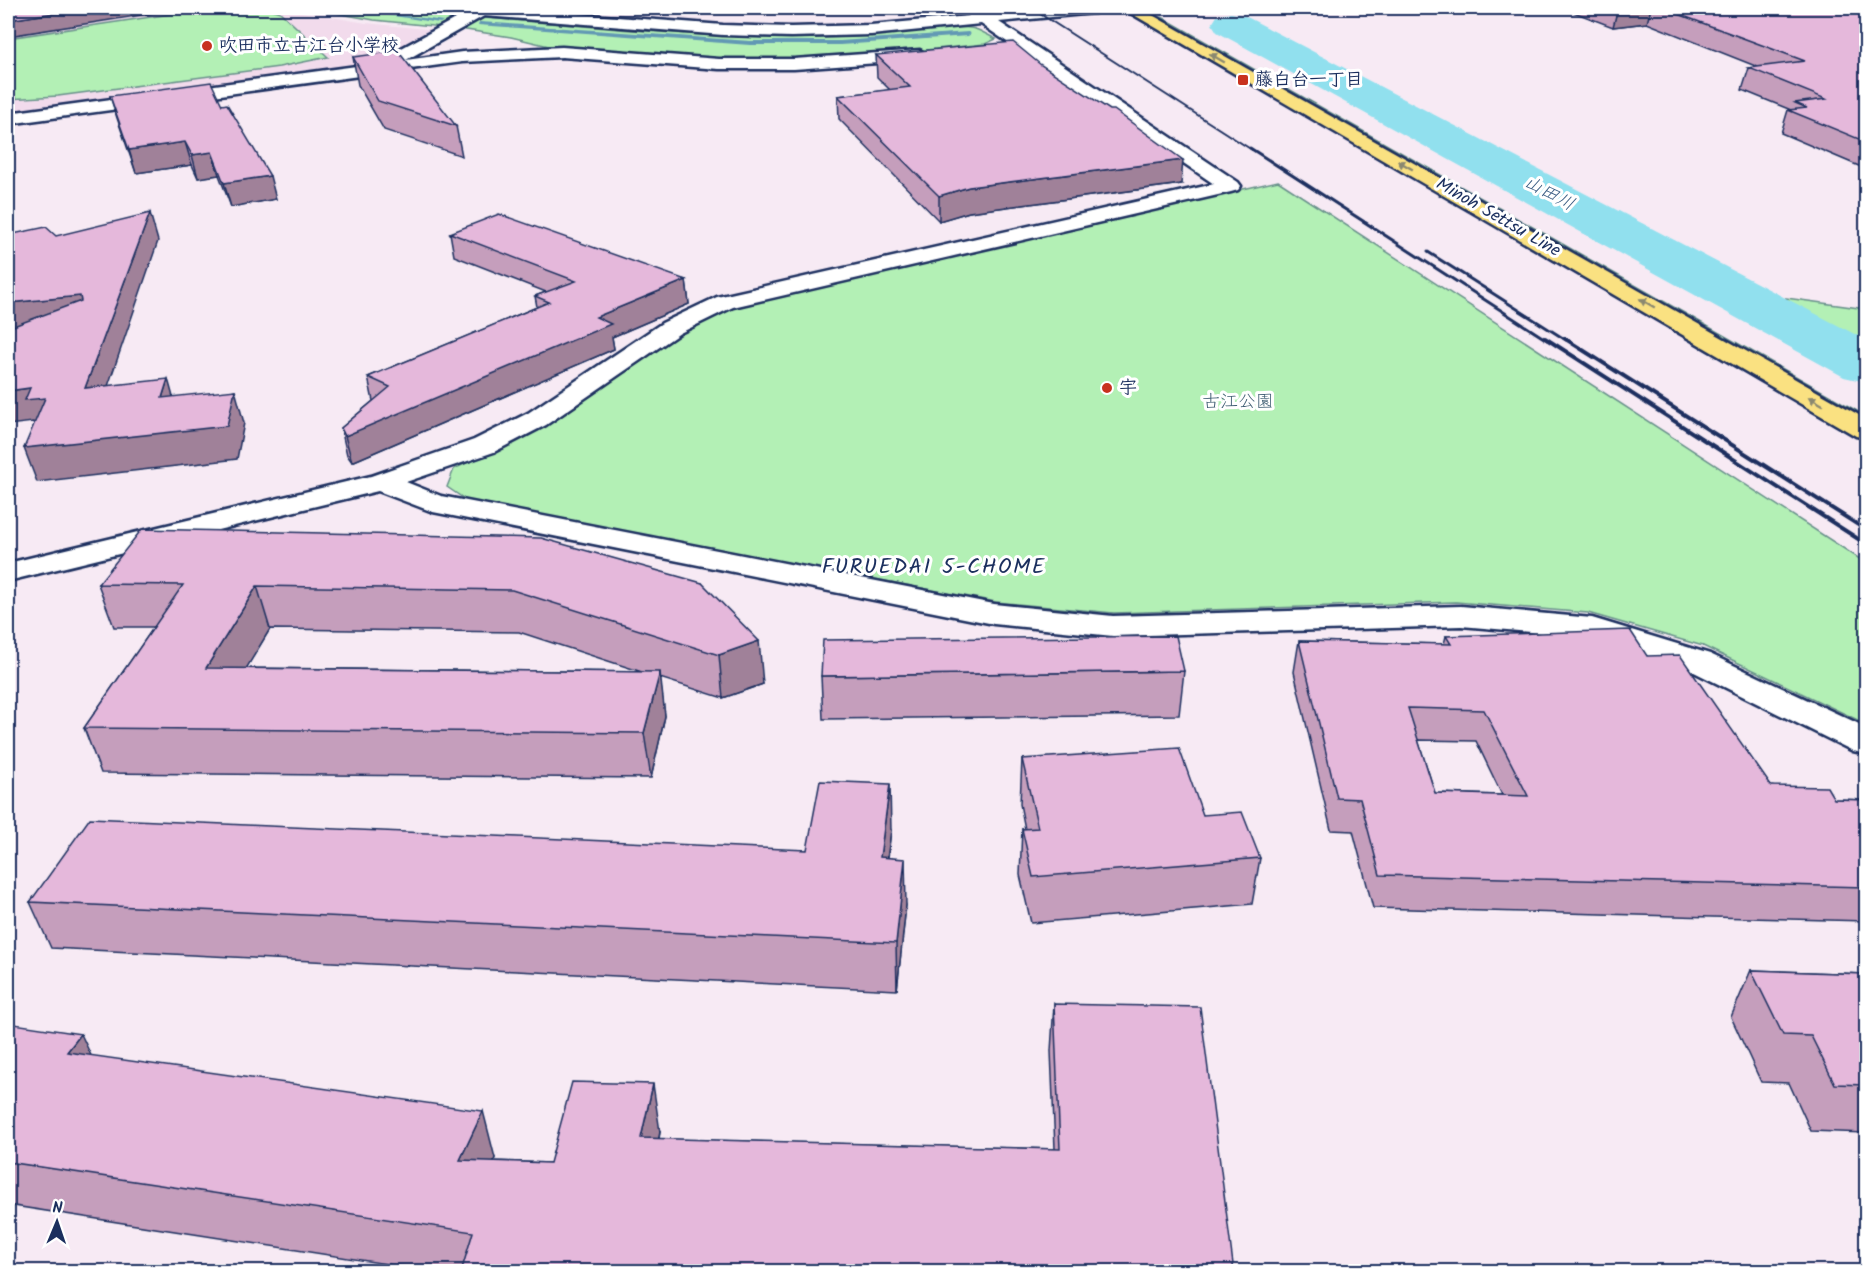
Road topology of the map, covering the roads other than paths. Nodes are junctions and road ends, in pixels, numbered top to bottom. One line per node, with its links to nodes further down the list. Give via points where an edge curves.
1 (447, 8): 6 (street)
2 (968, 8): 7 (street)
3 (1095, 8): 7 (street)
4 (1130, 8): 12 (main road, Minoh Settsu Line, one-way to 4)
5 (1160, 8): 11 (main road, Minoh Settsu Line)
6 (481, 11): 7 (street, via 791,32 871,30); 9 (street)
7 (984, 19): 13 (street, via 1009,46 1231,186 725,302 671,328 537,419 484,446)
8 (942, 53): 9 (street, via 794,64 718,64 562,52 513,53)
9 (379, 69): 10 (street)
10 (8, 119)
11 (1597, 252)
12 (1866, 430)
13 (380, 482): 14 (street); 15 (street, via 433,503 994,614 1113,626 1461,616 1592,628 1698,661)
14 (8, 572)
15 (1866, 743)

